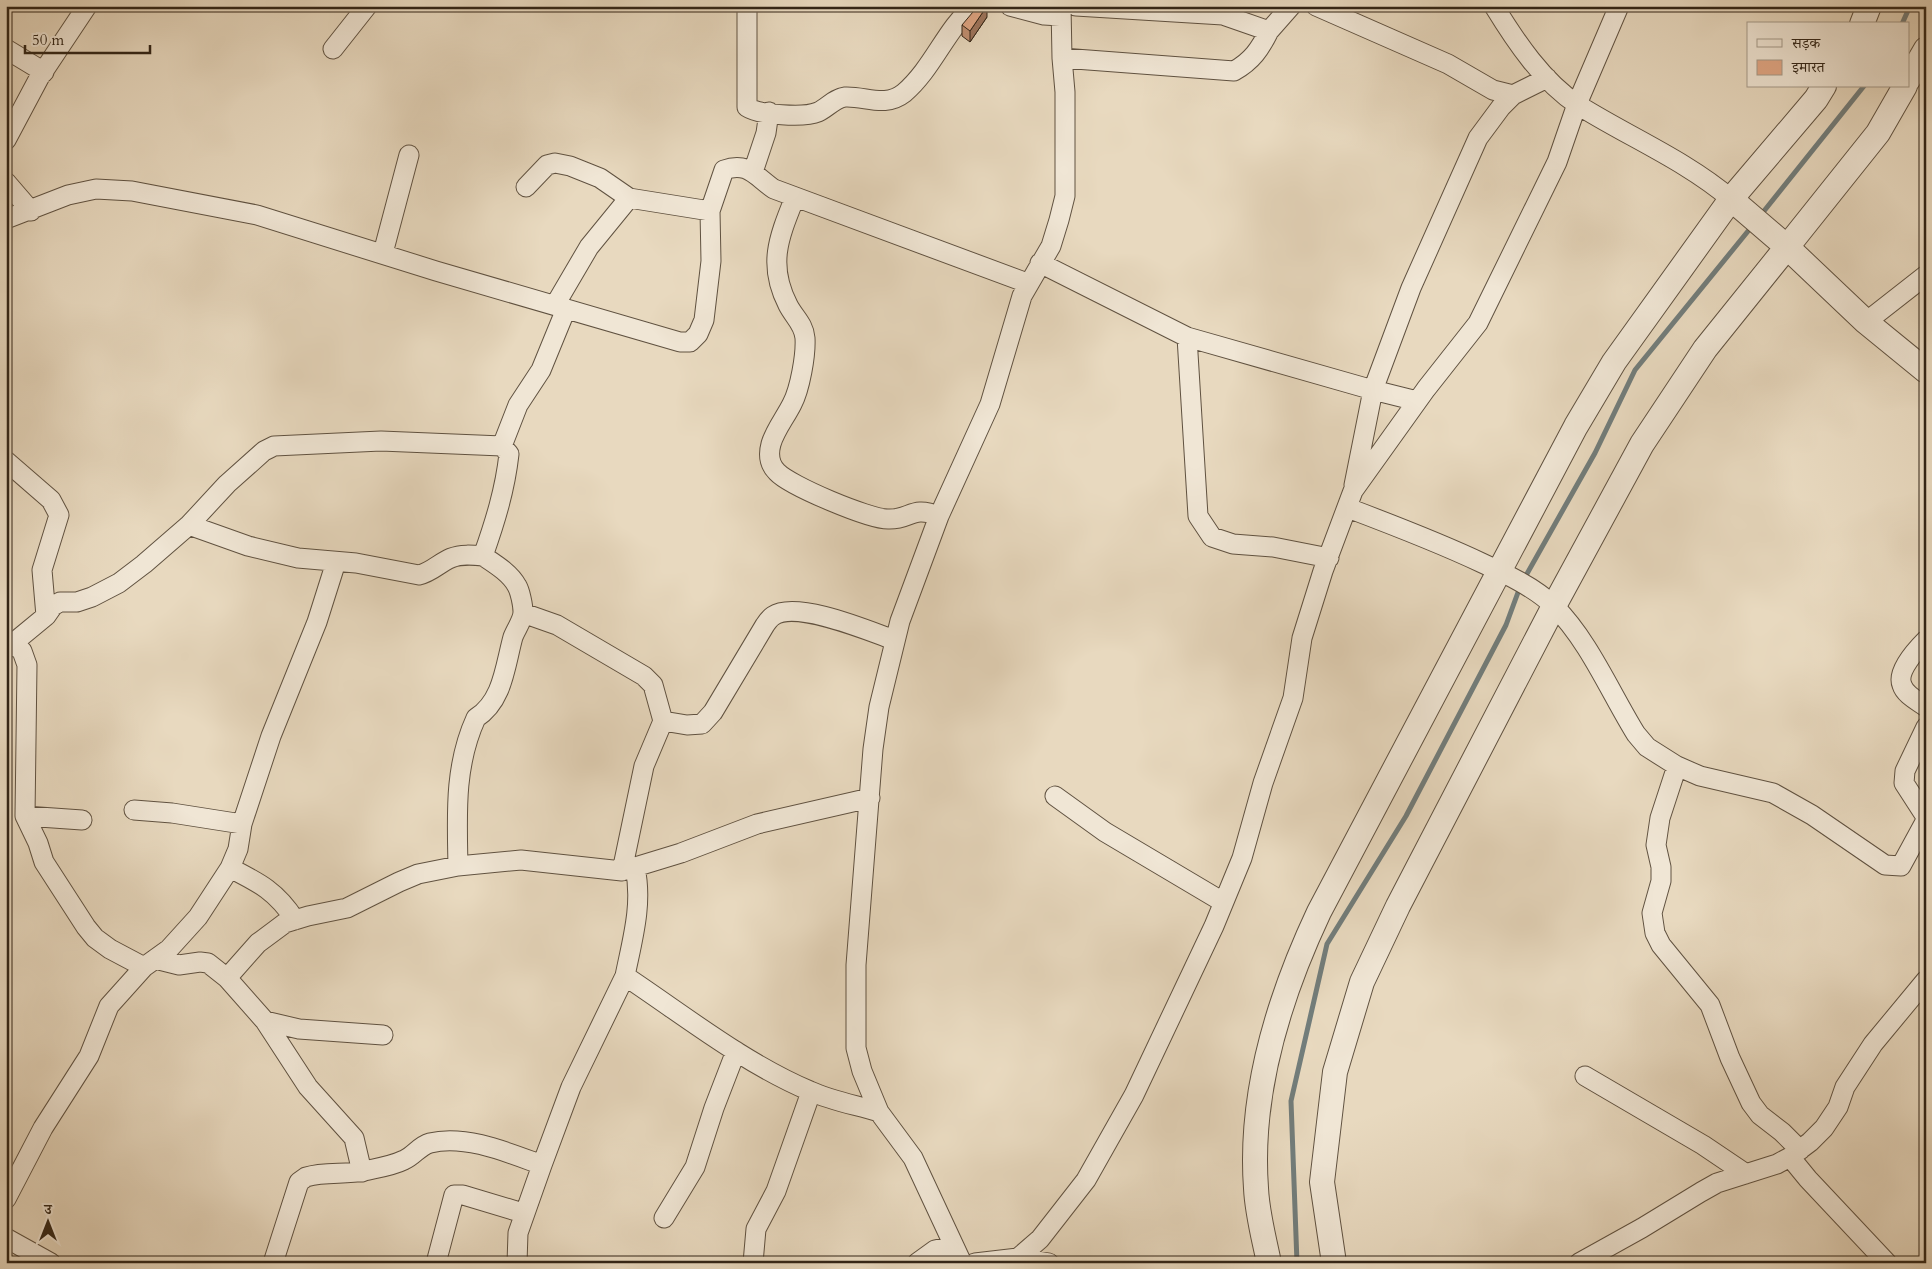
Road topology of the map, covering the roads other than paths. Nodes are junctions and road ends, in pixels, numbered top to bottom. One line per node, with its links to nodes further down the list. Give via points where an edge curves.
1 (367, 6): 16 (street)
2 (747, 6): 26 (street, via 747,107 753,111)
3 (973, 6): 26 (street, via 958,20 925,71 894,99 883,102 844,97 815,113)
4 (1010, 6): 12 (street, via 1044,15)
5 (1076, 6): 14 (street, via 1223,14)
6 (1291, 6): 14 (street)
7 (1316, 6): 24 (street, via 1448,64 1493,90)
8 (1494, 6): 21 (street)
9 (1619, 6): 25 (street)
10 (1869, 6): 13 (street)
11 (81, 8): 19 (street)
12 (1061, 11): 18 (street)
13 (1863, 22)
14 (1269, 31): 18 (street, via 1248,64 1234,71)
15 (6, 49): 19 (street)
16 (333, 49)
17 (1926, 49): 20 (street)
18 (1062, 58): 40 (street, via 1065,196 1051,246)
19 (44, 72): 27 (street)
20 (1910, 77)
21 (1547, 78): 24 (street); 25 (street)
22 (1823, 88): 34 (street)
23 (1904, 88): 38 (street, via 1878,133)
24 (1513, 95): 47 (street, via 1478,138 1411,288)
25 (1577, 104): 34 (street, via 1708,180); 48 (street, via 1557,162 1478,324)
26 (769, 112): 29 (street, via 766,133)
27 (6, 140)
28 (409, 155): 39 (street)
29 (753, 172): 32 (street, via 774,189); 36 (street, via 741,166 724,170)
30 (6, 182): 35 (street)
31 (526, 187): 33 (street, via 547,165 555,163 600,178)
32 (795, 197): 42 (street); 52 (street, via 778,243 775,269 778,287 799,320 805,338 798,390 771,445 771,463 778,474 801,487 864,515 888,520 915,511)
33 (629, 198): 36 (street); 43 (street, via 589,247)
34 (1736, 203): 38 (street); 57 (street, via 1614,362 1576,426)
35 (31, 210): 37 (street); 39 (street, via 68,195 96,189 132,191 257,215)
36 (710, 211): 43 (street, via 710,261 704,320 690,342 680,342)
37 (6, 219)
38 (1780, 240): 44 (street); 58 (street, via 1642,444)
39 (383, 253): 43 (street)
40 (1040, 263): 42 (street); 45 (street)
41 (1926, 275): 44 (street)
42 (1028, 283): 52 (street, via 990,404)
43 (561, 307): 49 (street, via 541,370 518,405)
44 (1866, 322): 46 (street)
45 (1186, 337): 47 (street); 55 (street, via 1198,516 1205,530 1212,538 1233,544 1273,547)
46 (1926, 371)
47 (1373, 390): 48 (street); 51 (street)
48 (1417, 401): 51 (street)
49 (502, 446): 53 (street, via 381,440 274,446 227,484); 54 (street, via 509,454 506,479)
50 (6, 461): 60 (street, via 51,500 59,515 42,570)
51 (1350, 500): 55 (street); 57 (street)
52 (938, 516): 61 (street)
53 (189, 525): 56 (street, via 248,546 298,558); 60 (street, via 119,583 77,602 60,602)
54 (483, 556): 56 (street, via 462,555 449,559 429,573 419,574); 59 (street, via 508,574 518,587)
55 (1329, 558): 78 (street, via 1302,638 1293,698 1263,783 1242,858)
56 (336, 562): 74 (street)
57 (1509, 576): 58 (street); 109 (street, via 1319,912 1296,962 1271,1038 1260,1102 1256,1188)
58 (1546, 600): 67 (street, via 1590,656 1636,734 1647,747); 110 (street, via 1362,982 1335,1072 1322,1182)
59 (523, 613): 65 (street, via 557,626 644,676 653,685); 75 (street, via 496,697 487,711 476,718 464,755 457,784)
60 (46, 616): 63 (street)
61 (894, 640): 65 (street, via 801,612 773,616 764,625 714,712 702,724); 69 (street, via 874,741)
62 (1926, 640): 64 (street, via 1901,674 1902,685 1909,695)
63 (9, 646): 71 (street, via 22,651 27,665)
64 (1926, 707)
65 (663, 721): 77 (street, via 644,766)
66 (1926, 727): 72 (street, via 1905,771 1904,783)
67 (1677, 766): 72 (street, via 1700,776 1773,793 1812,815 1885,865 1901,866); 90 (street, via 1660,818 1656,845 1661,881 1652,913 1655,933 1661,946 1710,1005 1751,1103 1760,1115 1782,1132)
68 (1055, 796): 78 (street, via 1105,832)
69 (870, 798): 77 (street, via 757,824); 89 (street, via 856,965 856,1048)
70 (134, 810): 74 (street)
71 (25, 816): 73 (street); 80 (street, via 44,862 95,938 110,948)
72 (1926, 818)
73 (82, 820)
74 (242, 824): 76 (street, via 238,849)
75 (458, 866): 77 (street, via 540,861); 79 (street, via 399,882 347,908)
76 (230, 868): 79 (street, via 262,884 282,901); 80 (street, via 198,917 169,949)
77 (628, 870): 81 (street, via 639,884)
78 (1223, 902): 99 (street, via 1134,1096 1086,1180 1040,1239)
79 (295, 920): 82 (street, via 279,927 258,943)
80 (150, 963): 82 (street, via 179,965 200,962); 94 (street, via 109,1006 89,1056 43,1128)
81 (626, 976): 86 (street); 91 (street, via 571,1087)
82 (227, 978): 84 (street)
83 (1926, 980): 90 (street, via 1873,1044 1824,1128)
84 (265, 1021): 85 (street, via 299,1029); 92 (street, via 308,1087 354,1138)
85 (383, 1035)
86 (736, 1052): 88 (street); 96 (street, via 695,1167)
87 (1585, 1076): 93 (street)
88 (811, 1092): 89 (street); 104 (street, via 776,1191 756,1229)
89 (880, 1112): 98 (street, via 913,1158)
90 (1795, 1154): 93 (street); 112 (street, via 1808,1179)
91 (542, 1165): 92 (street, via 490,1148 455,1142 419,1148 406,1159); 95 (street)
92 (362, 1172): 101 (street, via 313,1175 299,1182)
93 (1746, 1174): 111 (street, via 1701,1192)
94 (6, 1199)
95 (523, 1213): 102 (street, via 454,1195); 103 (street, via 518,1233)
96 (664, 1218)
97 (6, 1238): 100 (street)
98 (953, 1246): 105 (street, via 935,1250); 106 (street)
99 (1018, 1258): 107 (street); 108 (street)
100 (51, 1263)
101 (272, 1263)
102 (436, 1263)
103 (517, 1263)
104 (753, 1263)
105 (917, 1263)
106 (962, 1263)
107 (975, 1263)
108 (1049, 1263)
109 (1268, 1263)
110 (1334, 1263)
111 (1579, 1263)
112 (1887, 1263)

